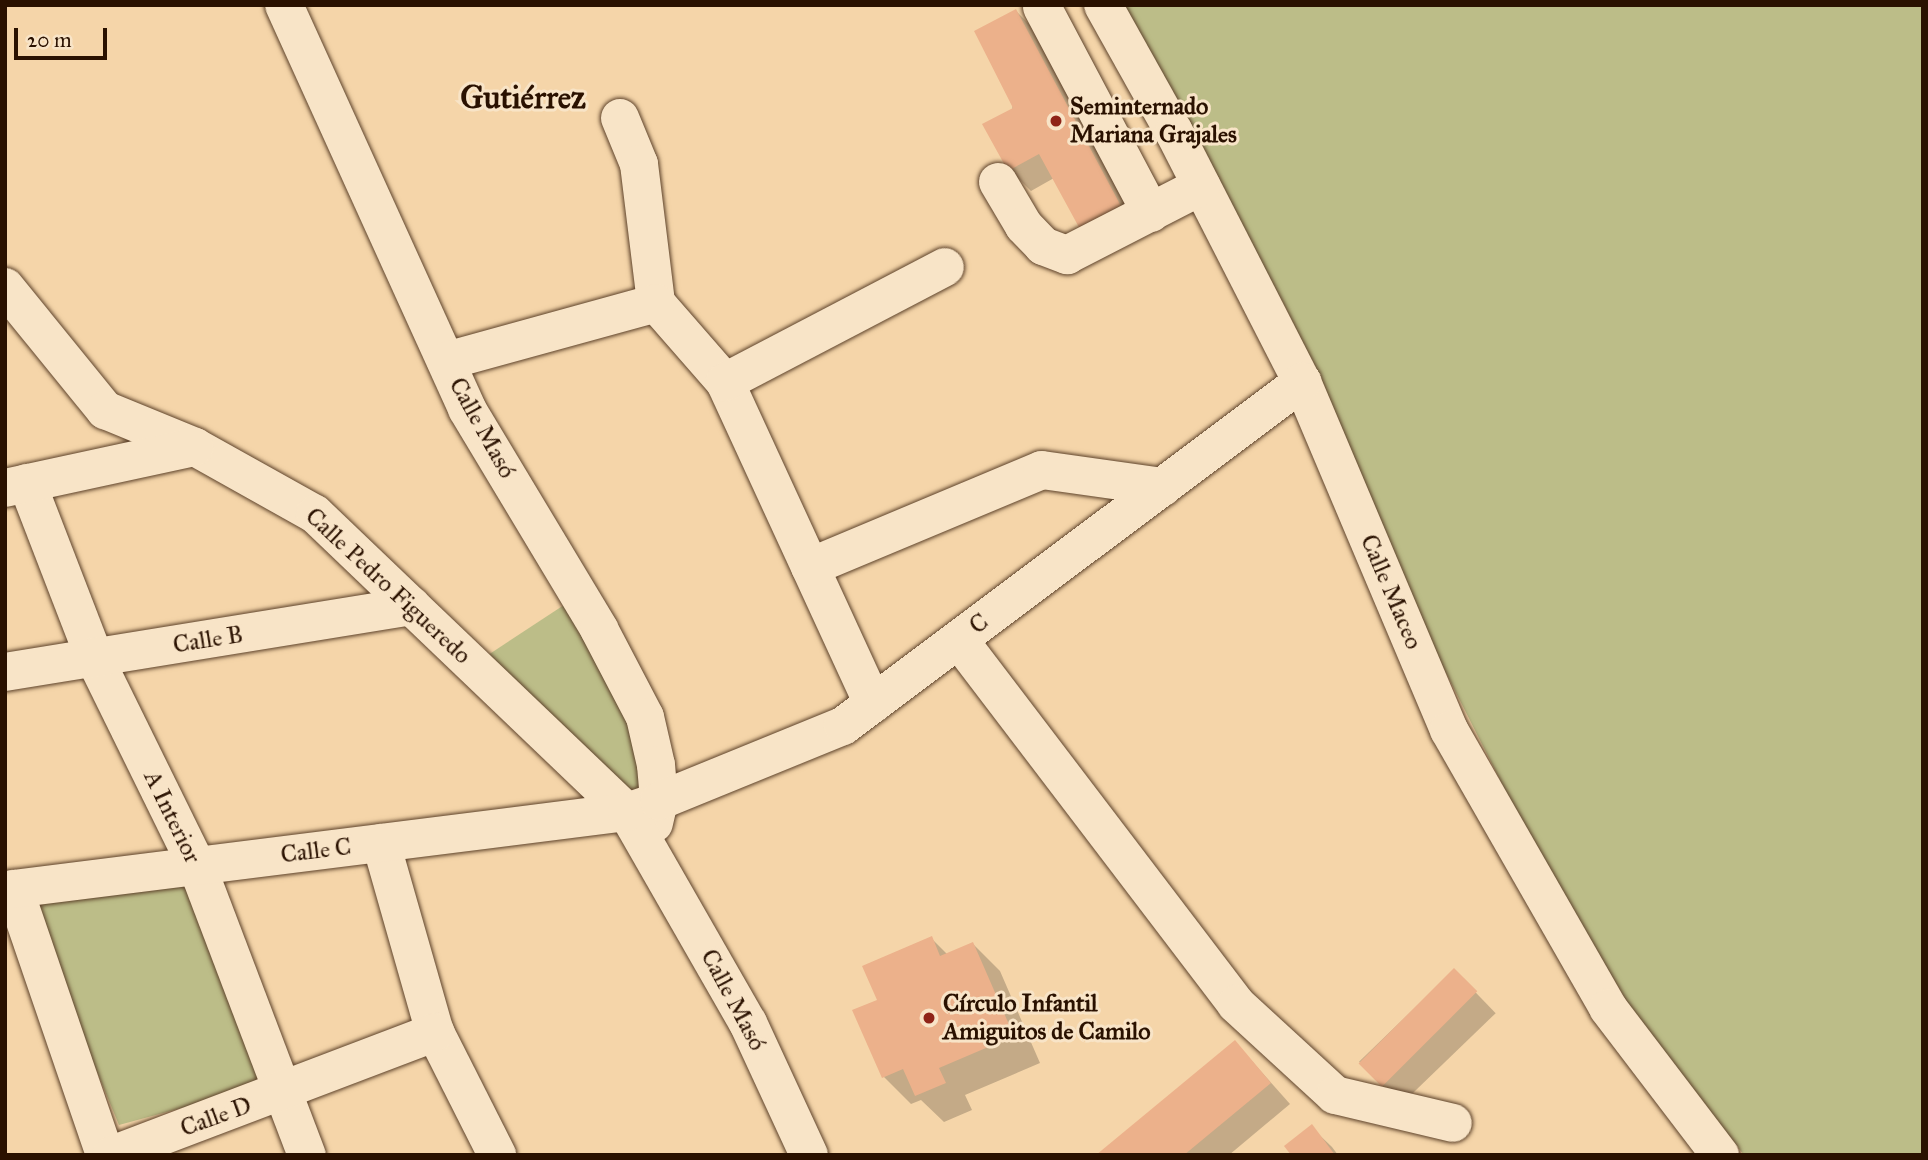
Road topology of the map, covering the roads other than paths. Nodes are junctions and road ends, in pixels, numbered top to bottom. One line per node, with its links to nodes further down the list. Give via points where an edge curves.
1 (284, 5): 11 (street, Calle Masó)
2 (1102, 5): 6 (street, Calle Maceo)
3 (1042, 7): 7 (street)
4 (620, 118): 10 (street, via 639,164)
5 (998, 182): 7 (street, via 1033,236 1043,246 1067,255)
6 (1201, 186): 7 (street); 13 (street, Calle Maceo)
7 (1151, 213)
8 (945, 267): 12 (street)
9 (5, 287): 14 (street, Calle Pedro Figueredo, via 105,410)
10 (656, 303): 11 (street); 12 (street)
11 (446, 361): 23 (street, Calle Masó, via 467,409 599,629 645,717)
12 (725, 382): 17 (street)
13 (1302, 382): 16 (street, C); 35 (street, Calle Maceo, via 1449,730 1608,1008)
14 (195, 447): 15 (street); 18 (street, Calle Pedro Figueredo, via 315,514)
15 (16, 486): 20 (street, A Interior)
16 (1163, 486): 17 (street, via 1042,470); 19 (street, C)
17 (810, 567): 22 (street)
18 (412, 606): 20 (street, Calle B); 23 (street, Calle Pedro Figueredo)
19 (959, 640): 22 (street, C); 29 (street, via 1236,1004 1335,1095)
20 (94, 657): 21 (street, Calle B); 25 (street, A Interior)
21 (5, 673)
22 (873, 704): 23 (street, C, via 844,726)
23 (643, 806): 24 (street, Calle C); 34 (street, Calle Masó, via 648,849 748,1024)
24 (381, 844): 25 (street, Calle C); 27 (street)
25 (197, 866): 26 (street, Calle C); 28 (street, A Interior)
26 (10, 889): 30 (street)
27 (435, 1032): 28 (street, Calle D); 33 (street)
28 (282, 1094): 31 (street, Calle D); 32 (street, A Interior)
29 (1453, 1123)
30 (105, 1155)
31 (112, 1155)
32 (307, 1155)
33 (498, 1155)
34 (809, 1155)
35 (1720, 1155)

